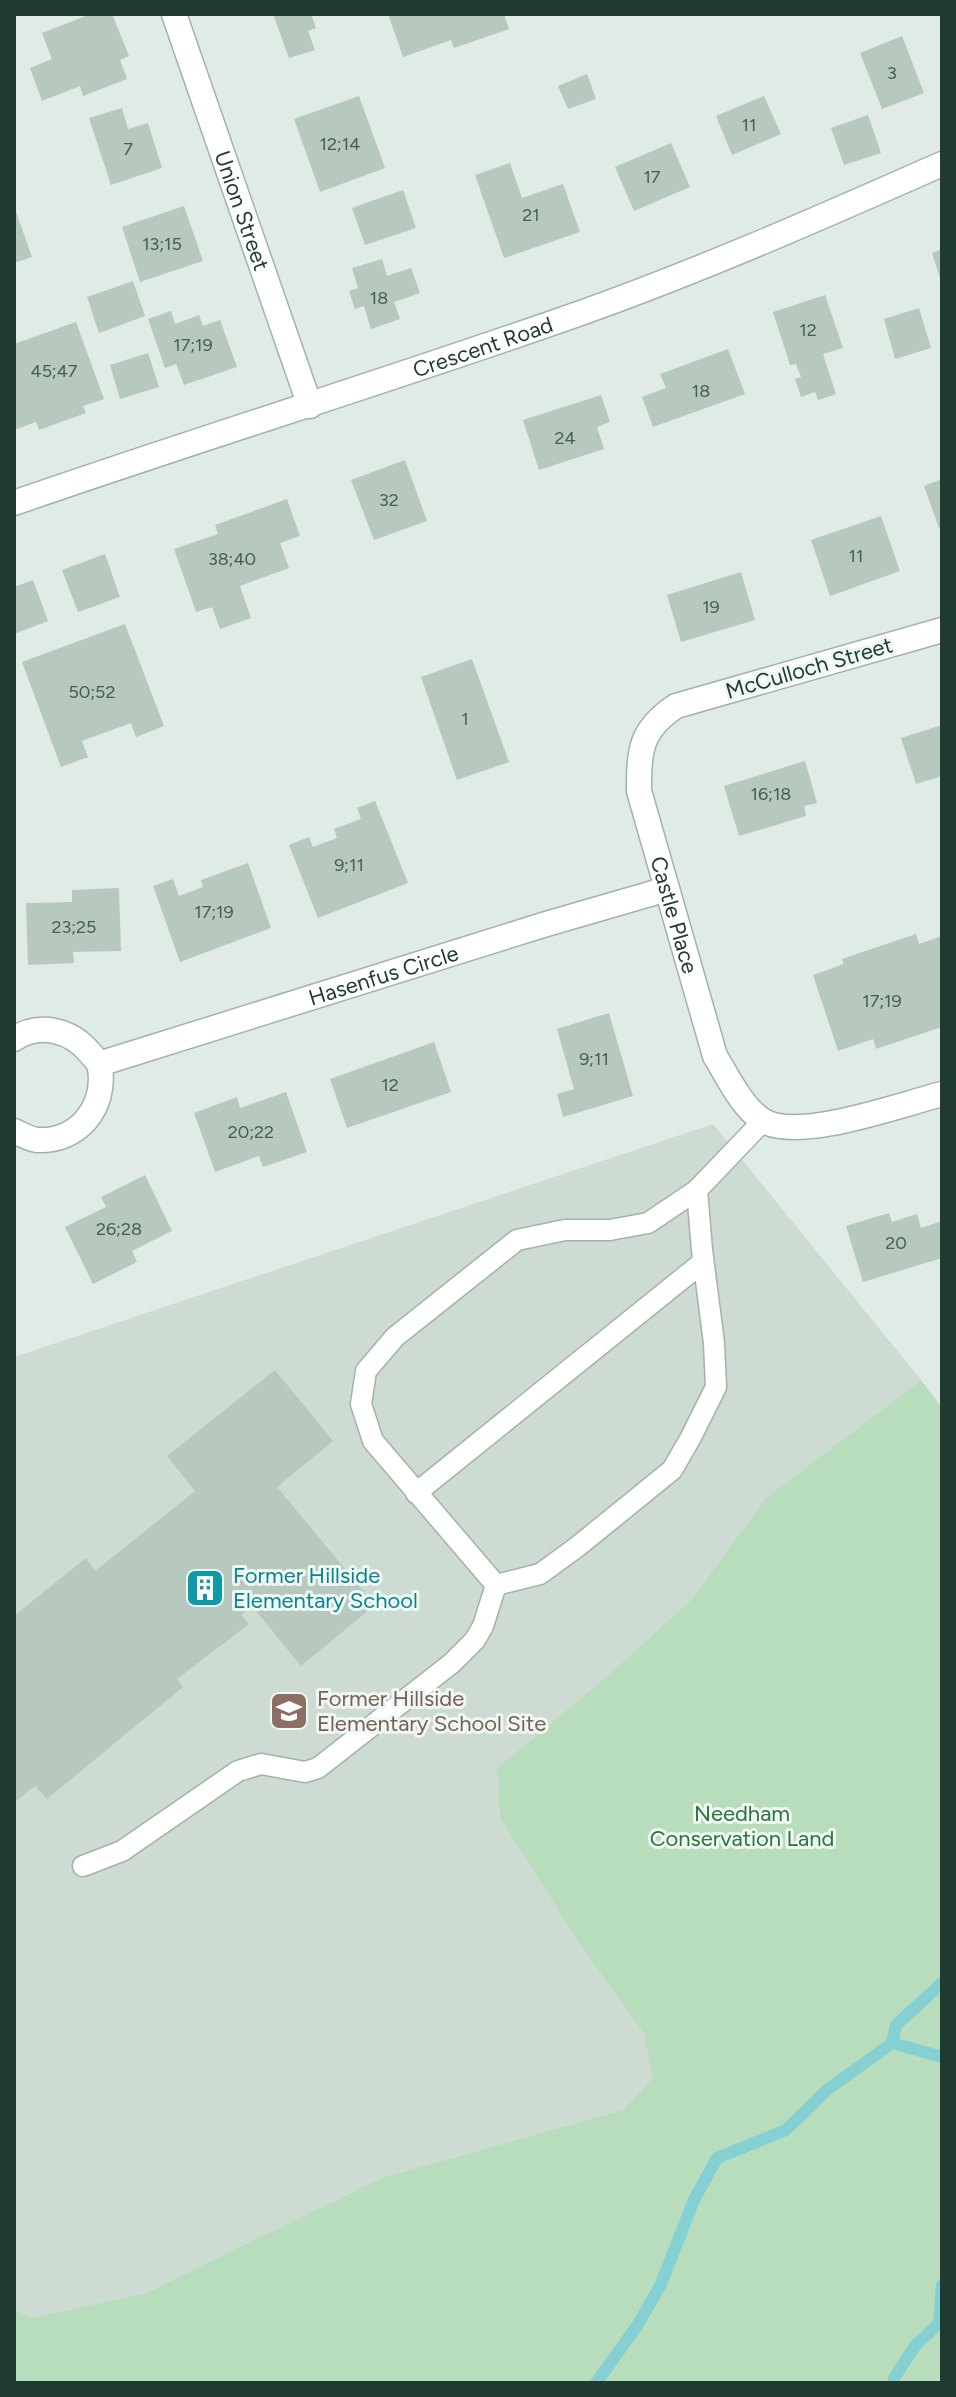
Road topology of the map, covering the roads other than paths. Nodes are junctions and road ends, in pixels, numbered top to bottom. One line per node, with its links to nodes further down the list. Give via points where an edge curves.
1 (174, 14): 3 (street, Union Street)
2 (942, 164): 3 (street, Crescent Road, via 760,244 580,313)
3 (310, 406): 4 (street, Crescent Road)
4 (14, 503)
5 (942, 630): 6 (street, McCulloch Street)
6 (676, 706): 7 (street, Castle Place, via 657,719 644,738 639,760 639,791)
7 (667, 889): 9 (street, Hasenfus Circle); 11 (street, Castle Place, via 715,1056)
8 (14, 1039): 9 (street, via 25,1032 56,1030 80,1040)
9 (99, 1064): 12 (street, via 100,1090 87,1121 65,1137 35,1140)
10 (942, 1094): 11 (street, via 818,1126 789,1129)
11 (763, 1121): 13 (lane)
12 (14, 1131)
13 (697, 1190): 14 (lane); 15 (lane, via 648,1223 517,1240 395,1337 366,1371 361,1404 373,1441)
14 (703, 1262): 15 (lane); 16 (lane, via 716,1387 672,1470 540,1574)
15 (416, 1493): 16 (lane)
16 (496, 1585): 17 (lane, via 475,1640 318,1768 305,1772 261,1764 238,1771 122,1851)
17 (83, 1866)

